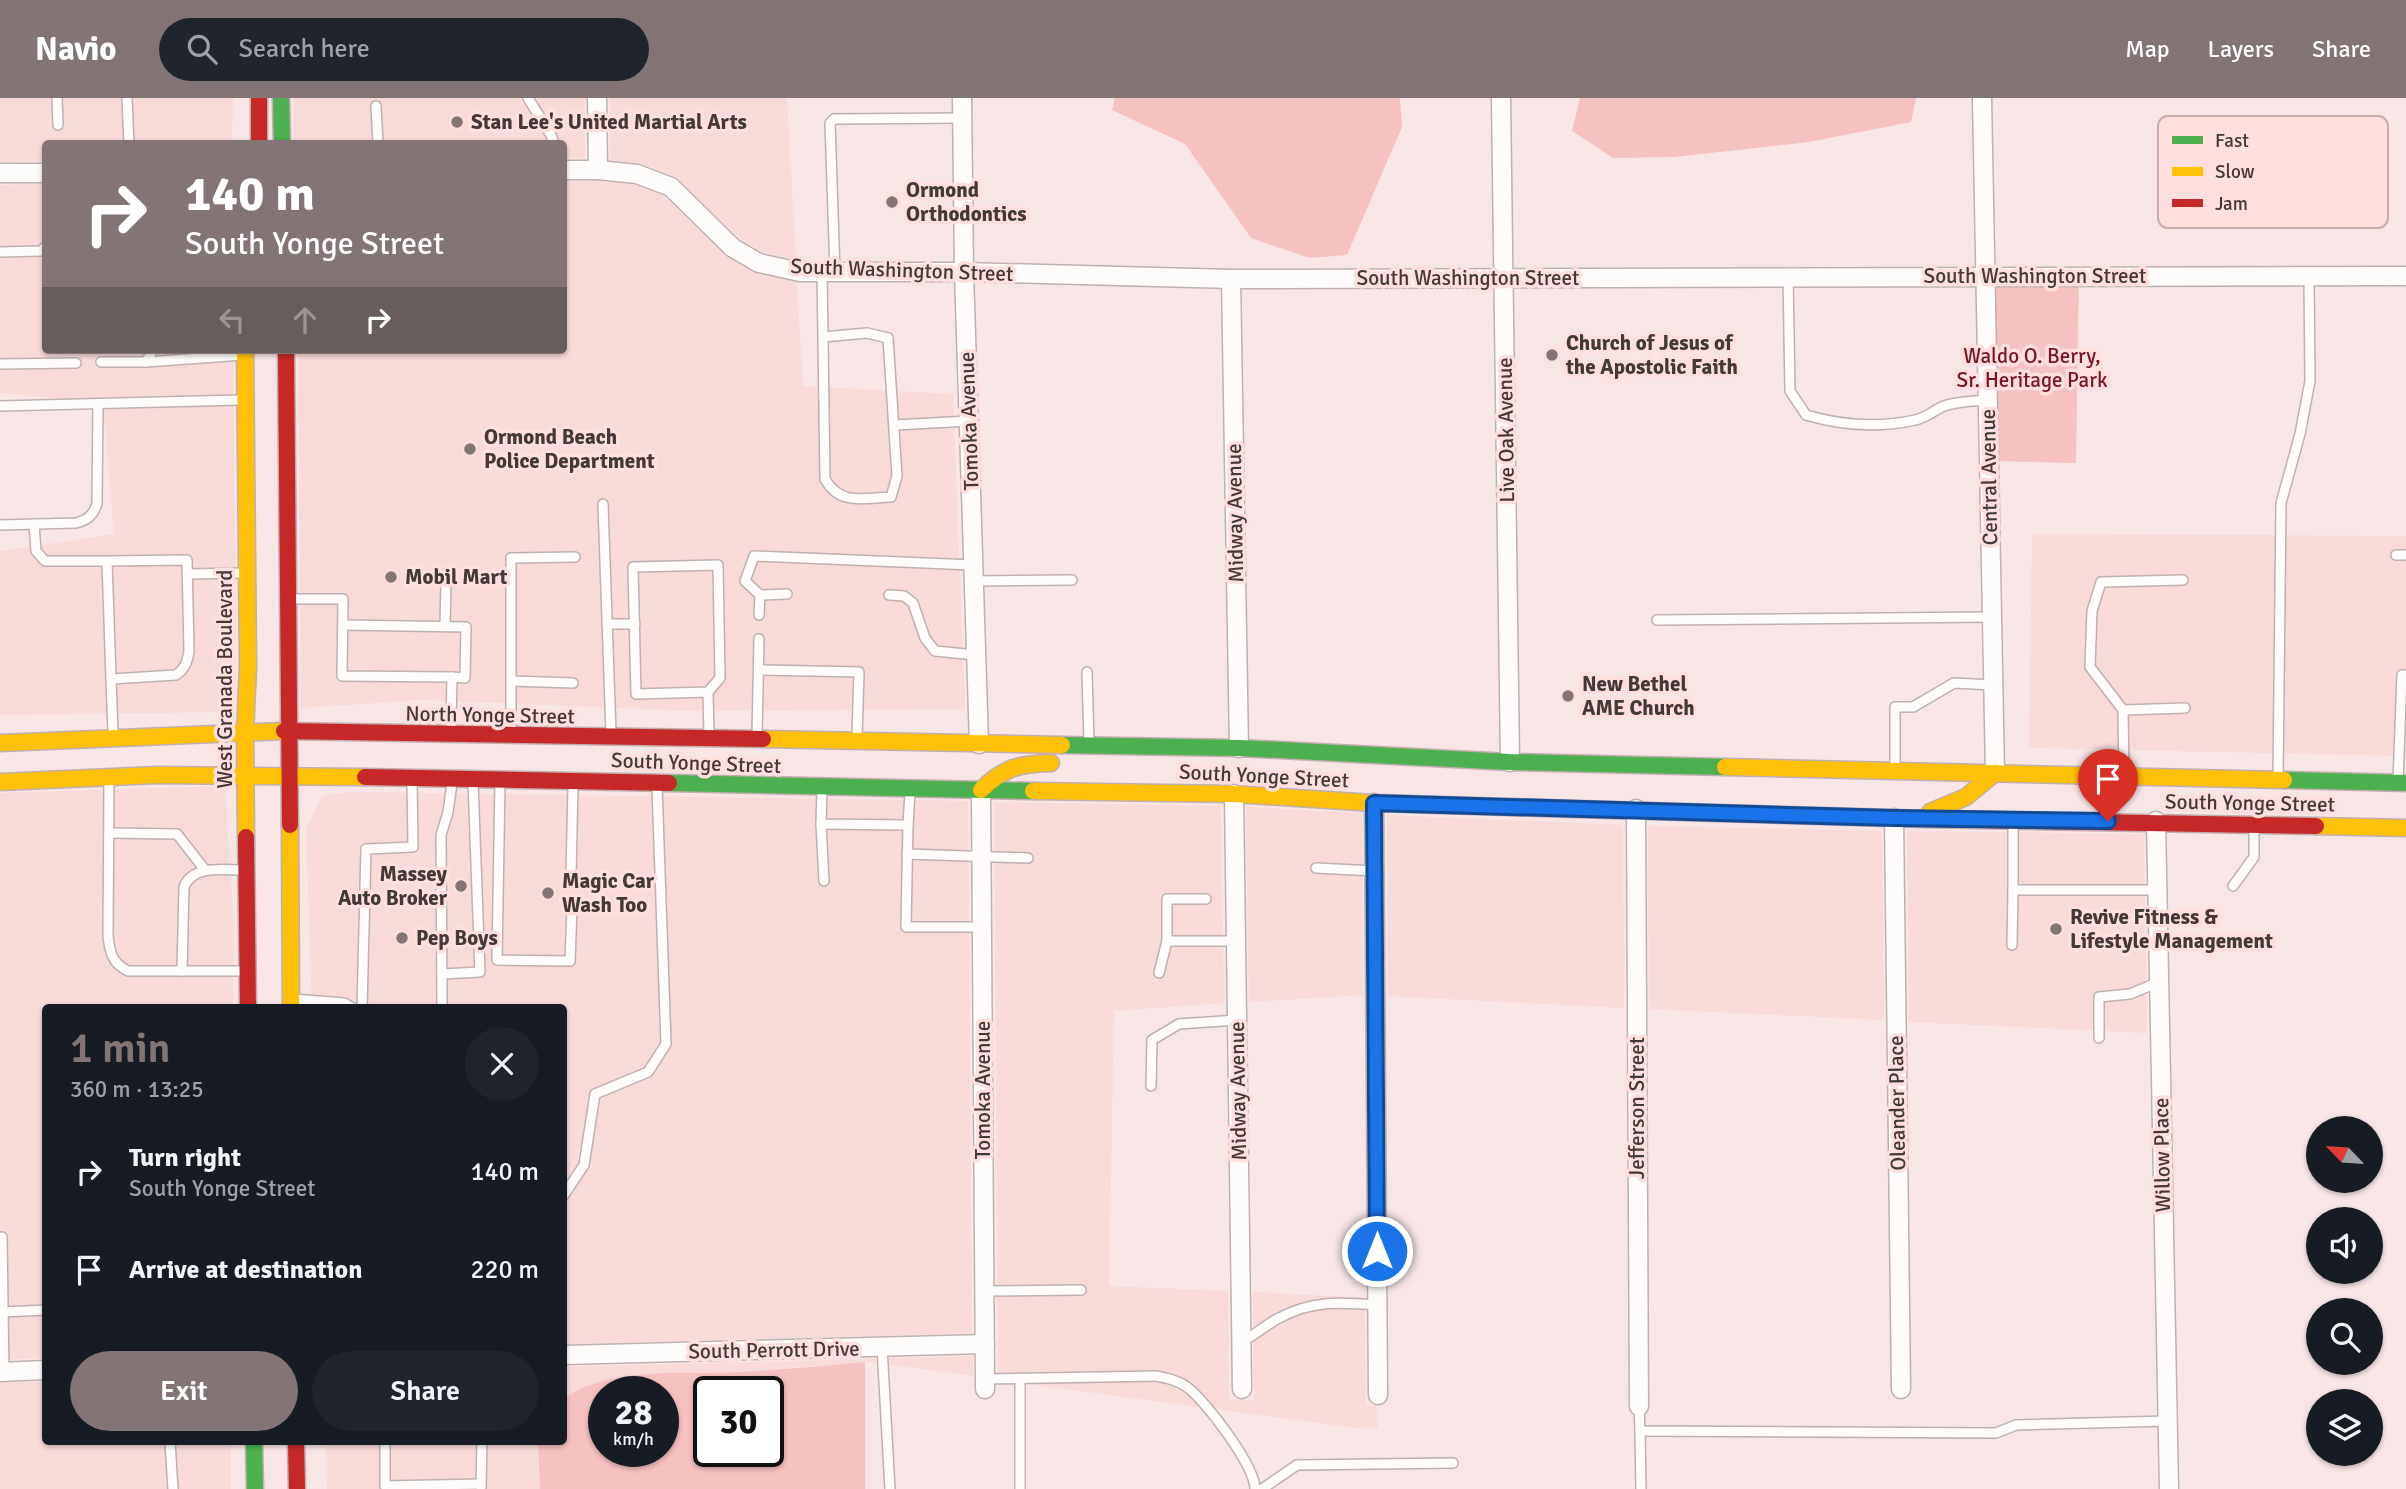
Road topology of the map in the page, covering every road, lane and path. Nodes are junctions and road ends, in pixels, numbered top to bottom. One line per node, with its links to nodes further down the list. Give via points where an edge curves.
1 (57, 98): 13 (lane)
2 (127, 98): 14 (lane)
3 (245, 98): 15 (main road)
4 (259, 98): 16 (main road)
5 (281, 98): 17 (main road)
6 (528, 98): 19 (lane)
7 (597, 98): 21 (street)
8 (962, 98): 12 (street, Tomoka Avenue)
9 (1501, 98): 32 (street, Live Oak Avenue)
10 (1982, 98): 30 (street, Central Avenue)
11 (376, 106): 18 (lane)
12 (962, 118): 26 (lane, via 834,119 830,124); 27 (street, Tomoka Avenue)
13 (58, 125)
14 (129, 140)
15 (244, 140)
16 (259, 140)
17 (282, 140)
18 (378, 140)
19 (553, 140)
20 (567, 170): 21 (street, South Washington Street)
21 (598, 170): 26 (street, South Washington Street, via 637,174 671,187 733,248 760,263)
22 (0, 173): 23 (street)
23 (42, 173)
24 (42, 250): 25 (lane)
25 (0, 252)
26 (829, 272): 27 (street, South Washington Street); 34 (lane)
27 (964, 272): 33 (street, South Washington Street); 47 (street, Tomoka Avenue)
28 (2406, 275): 31 (street, South Washington Street)
29 (1788, 276): 30 (street, South Washington Street); 32 (street, South Washington Street); 44 (lane, via 1790,391 1806,415 1828,422 1895,424 1918,420 1944,406)
30 (1985, 276): 31 (street, South Washington Street); 44 (street, Central Avenue)
31 (2309, 276): 112 (lane, via 2310,381 2281,503)
32 (1504, 278): 33 (street, South Washington Street); 99 (street, Live Oak Avenue)
33 (1231, 279): 97 (street, Midway Avenue)
34 (823, 337): 48 (lane, via 867,333 888,338); 48 (lane, via 825,479 832,492 846,498 891,497 897,476)
35 (151, 354): 41 (lane)
36 (225, 354): 41 (lane)
37 (245, 354): 43 (main road, West Granada Boulevard)
38 (286, 354): 63 (main road)
39 (76, 362): 42 (lane)
40 (101, 362): 41 (lane)
41 (146, 362)
42 (0, 364)
43 (246, 400): 45 (lane); 54 (main road, West Granada Boulevard)
44 (1988, 400): 65 (street, Central Avenue)
45 (98, 404): 46 (lane); 50 (lane, via 94,512 84,521)
46 (0, 406)
47 (969, 421): 48 (lane); 55 (street, Tomoka Avenue)
48 (895, 425)
49 (603, 504): 67 (lane)
50 (34, 524): 51 (lane); 53 (lane, via 36,551 45,561)
51 (0, 525)
52 (575, 557): 78 (lane, via 511,558)
53 (107, 561): 56 (lane, via 187,560); 77 (lane)
54 (247, 573): 56 (lane); 85 (main road, West Granada Boulevard)
55 (974, 573): 57 (lane); 61 (lane, via 754,556 745,581); 72 (street, Tomoka Avenue)
56 (187, 575): 77 (lane, via 189,652 184,667 176,675)
57 (1072, 580)
58 (2183, 580): 83 (lane, via 2101,582 2092,611 2090,667)
59 (446, 583): 70 (lane)
60 (787, 594): 61 (lane)
61 (760, 595): 64 (lane)
62 (889, 595): 72 (lane, via 904,596 913,603 925,638 935,651)
63 (289, 599): 69 (lane, via 343,599); 84 (main road)
64 (759, 615)
65 (1992, 617): 66 (lane); 80 (street, Central Avenue)
66 (1657, 620)
67 (607, 624): 68 (lane); 88 (lane)
68 (635, 624): 81 (lane, via 636,694); 81 (lane, via 633,567 718,565 720,678)
69 (343, 625): 70 (lane); 76 (lane, via 342,676)
70 (445, 626): 76 (lane, via 466,627 465,678)
71 (759, 639): 73 (lane)
72 (976, 655): 94 (street, Tomoka Avenue)
73 (758, 670): 91 (lane); 92 (lane, via 859,672)
74 (1087, 671): 95 (lane)
75 (2406, 675): 115 (lane, via 2402,675)
76 (452, 677): 86 (lane)
77 (111, 679): 89 (lane)
78 (511, 681): 79 (lane); 87 (lane)
79 (573, 683)
80 (1993, 685): 101 (lane, via 1954,683 1913,707 1895,707); 102 (street, Central Avenue)
81 (708, 692): 90 (lane)
82 (2185, 708): 83 (lane)
83 (2123, 710): 105 (lane)
84 (288, 731): 85 (main road, North Yonge Street); 86 (main road, North Yonge Street); 103 (main road)
85 (245, 734): 89 (main road, North Yonge Street); 104 (main road, West Granada Boulevard)
86 (451, 736): 87 (main road, North Yonge Street)
87 (511, 736): 88 (main road, North Yonge Street)
88 (611, 738): 90 (main road, North Yonge Street)
89 (113, 739): 93 (main road, North Yonge Street)
90 (709, 740): 91 (main road, North Yonge Street)
91 (757, 740): 92 (main road, North Yonge Street)
92 (857, 742): 94 (main road, North Yonge Street)
93 (0, 743)
94 (979, 744): 95 (main road, South Yonge Street)
95 (1089, 746): 96 (main road, South Yonge Street)
96 (1172, 748): 97 (main road, South Yonge Street); 98 (main road, via 1152,761)
97 (1239, 748): 99 (main road, South Yonge Street)
98 (1110, 762)
99 (1510, 762): 101 (main road, South Yonge Street)
100 (1069, 763): 118 (main road, via 1014,764)
101 (1895, 771): 102 (main road, South Yonge Street)
102 (1995, 773): 105 (main road, South Yonge Street); 123 (main road, via 1965,800)
103 (288, 774): 104 (main road, South Yonge Street); 107 (main road, South Yonge Street); 154 (main road)
104 (245, 775): 106 (main road); 136 (main road, West Granada Boulevard)
105 (2124, 776): 112 (main road, South Yonge Street)
106 (110, 777): 113 (main road); 130 (lane)
107 (412, 777): 108 (main road, South Yonge Street); 157 (lane, via 413,847 366,849)
108 (452, 778): 109 (main road, South Yonge Street); 152 (lane, via 442,835)
109 (473, 778): 110 (main road, South Yonge Street); 152 (lane, via 480,972)
110 (500, 779): 111 (main road, South Yonge Street); 144 (lane, via 497,960 570,961)
111 (573, 780): 114 (main road, South Yonge Street); 138 (lane)
112 (2278, 780): 115 (main road, South Yonge Street)
113 (0, 782)
114 (657, 783): 116 (main road, South Yonge Street); 162 (lane, via 666,1044 649,1072 595,1094 584,1164)
115 (2402, 783)
116 (822, 788): 117 (main road, South Yonge Street); 126 (lane)
117 (910, 789): 118 (main road, South Yonge Street); 128 (lane)
118 (981, 790): 119 (main road, South Yonge Street); 132 (street, Tomoka Avenue)
119 (1234, 794): 120 (main road, South Yonge Street); 147 (street, Midway Avenue)
120 (1374, 803): 121 (main road, South Yonge Street); 137 (street)
121 (1636, 809): 122 (main road, South Yonge Street); 180 (street, Jefferson Street)
122 (1894, 818): 123 (main road, South Yonge Street); 178 (street, Oleander Place)
123 (1915, 818): 124 (main road, South Yonge Street)
124 (2014, 820): 125 (main road, South Yonge Street); 141 (lane)
125 (2156, 821): 127 (main road, South Yonge Street); 142 (street, Willow Place)
126 (821, 824): 128 (lane); 139 (lane)
127 (2253, 824): 129 (main road, South Yonge Street); 140 (lane, via 2254,857)
128 (908, 825): 131 (lane)
129 (2406, 828)
130 (109, 833): 135 (lane, via 177,834); 149 (lane, via 108,936 114,961 128,971)
131 (907, 854): 132 (lane); 145 (lane, via 906,926)
132 (981, 856): 133 (lane); 145 (street, Tomoka Avenue)
133 (1028, 858)
134 (1316, 868): 137 (lane)
135 (205, 870): 136 (lane); 149 (lane, via 193,874 184,887)
136 (247, 870): 150 (main road, West Granada Boulevard)
137 (1375, 871): 166 (street)
138 (571, 877)
139 (824, 881)
140 (2233, 886)
141 (2013, 890): 142 (lane); 148 (lane)
142 (2157, 890): 153 (street, Willow Place)
143 (1206, 899): 146 (lane, via 1167,899)
144 (572, 908)
145 (982, 927): 165 (street, Tomoka Avenue)
146 (1167, 941): 147 (lane); 151 (lane)
147 (1236, 941): 159 (street, Midway Avenue)
148 (2012, 945)
149 (182, 971): 150 (lane)
150 (247, 971): 155 (main road, West Granada Boulevard)
151 (1159, 973)
152 (442, 974): 158 (lane)
153 (2159, 982): 160 (lane, via 2130,994 2099,997); 181 (street, Willow Place)
154 (291, 1003): 156 (lane)
155 (248, 1004)
156 (346, 1004)
157 (362, 1004)
158 (442, 1004)
159 (1237, 1020): 161 (lane, via 1179,1024 1152,1040); 169 (street, Midway Avenue)
160 (2099, 1038)
161 (1151, 1086)
162 (567, 1190)
163 (2, 1237): 168 (lane)
164 (1082, 1290): 165 (lane)
165 (985, 1291): 170 (street, Tomoka Avenue)
166 (1378, 1305): 169 (lane, via 1326,1302 1302,1307); 179 (street)
167 (42, 1310): 168 (lane)
168 (3, 1312): 174 (lane)
169 (1241, 1342): 177 (street, Midway Avenue)
170 (985, 1344): 171 (street, South Perrott Drive); 176 (street, Tomoka Avenue)
171 (882, 1347): 172 (street, South Perrott Drive); 193 (lane)
172 (567, 1355)
173 (42, 1370): 174 (street)
174 (2, 1372)
175 (1020, 1378): 176 (lane); 194 (lane); 195 (lane, via 1172,1379 1188,1387 1206,1406 1249,1465)
176 (986, 1384)
177 (1242, 1389)
178 (1901, 1389)
179 (1378, 1395)
180 (1639, 1406): 182 (lane)
181 (2168, 1421): 182 (lane, via 2016,1425 1996,1433); 198 (street, Willow Place)
182 (1640, 1430): 197 (lane)
183 (170, 1445): 190 (lane)
184 (254, 1445): 191 (main road)
185 (296, 1445): 192 (main road)
186 (385, 1445): 189 (lane, via 385,1486)
187 (482, 1445): 189 (lane)
188 (1453, 1463): 196 (lane, via 1297,1465)
189 (481, 1487)
190 (173, 1489)
191 (254, 1489)
192 (297, 1489)
193 (890, 1489)
194 (1020, 1489)
195 (1255, 1489)
196 (1262, 1489)
197 (1641, 1489)
198 (2169, 1489)

